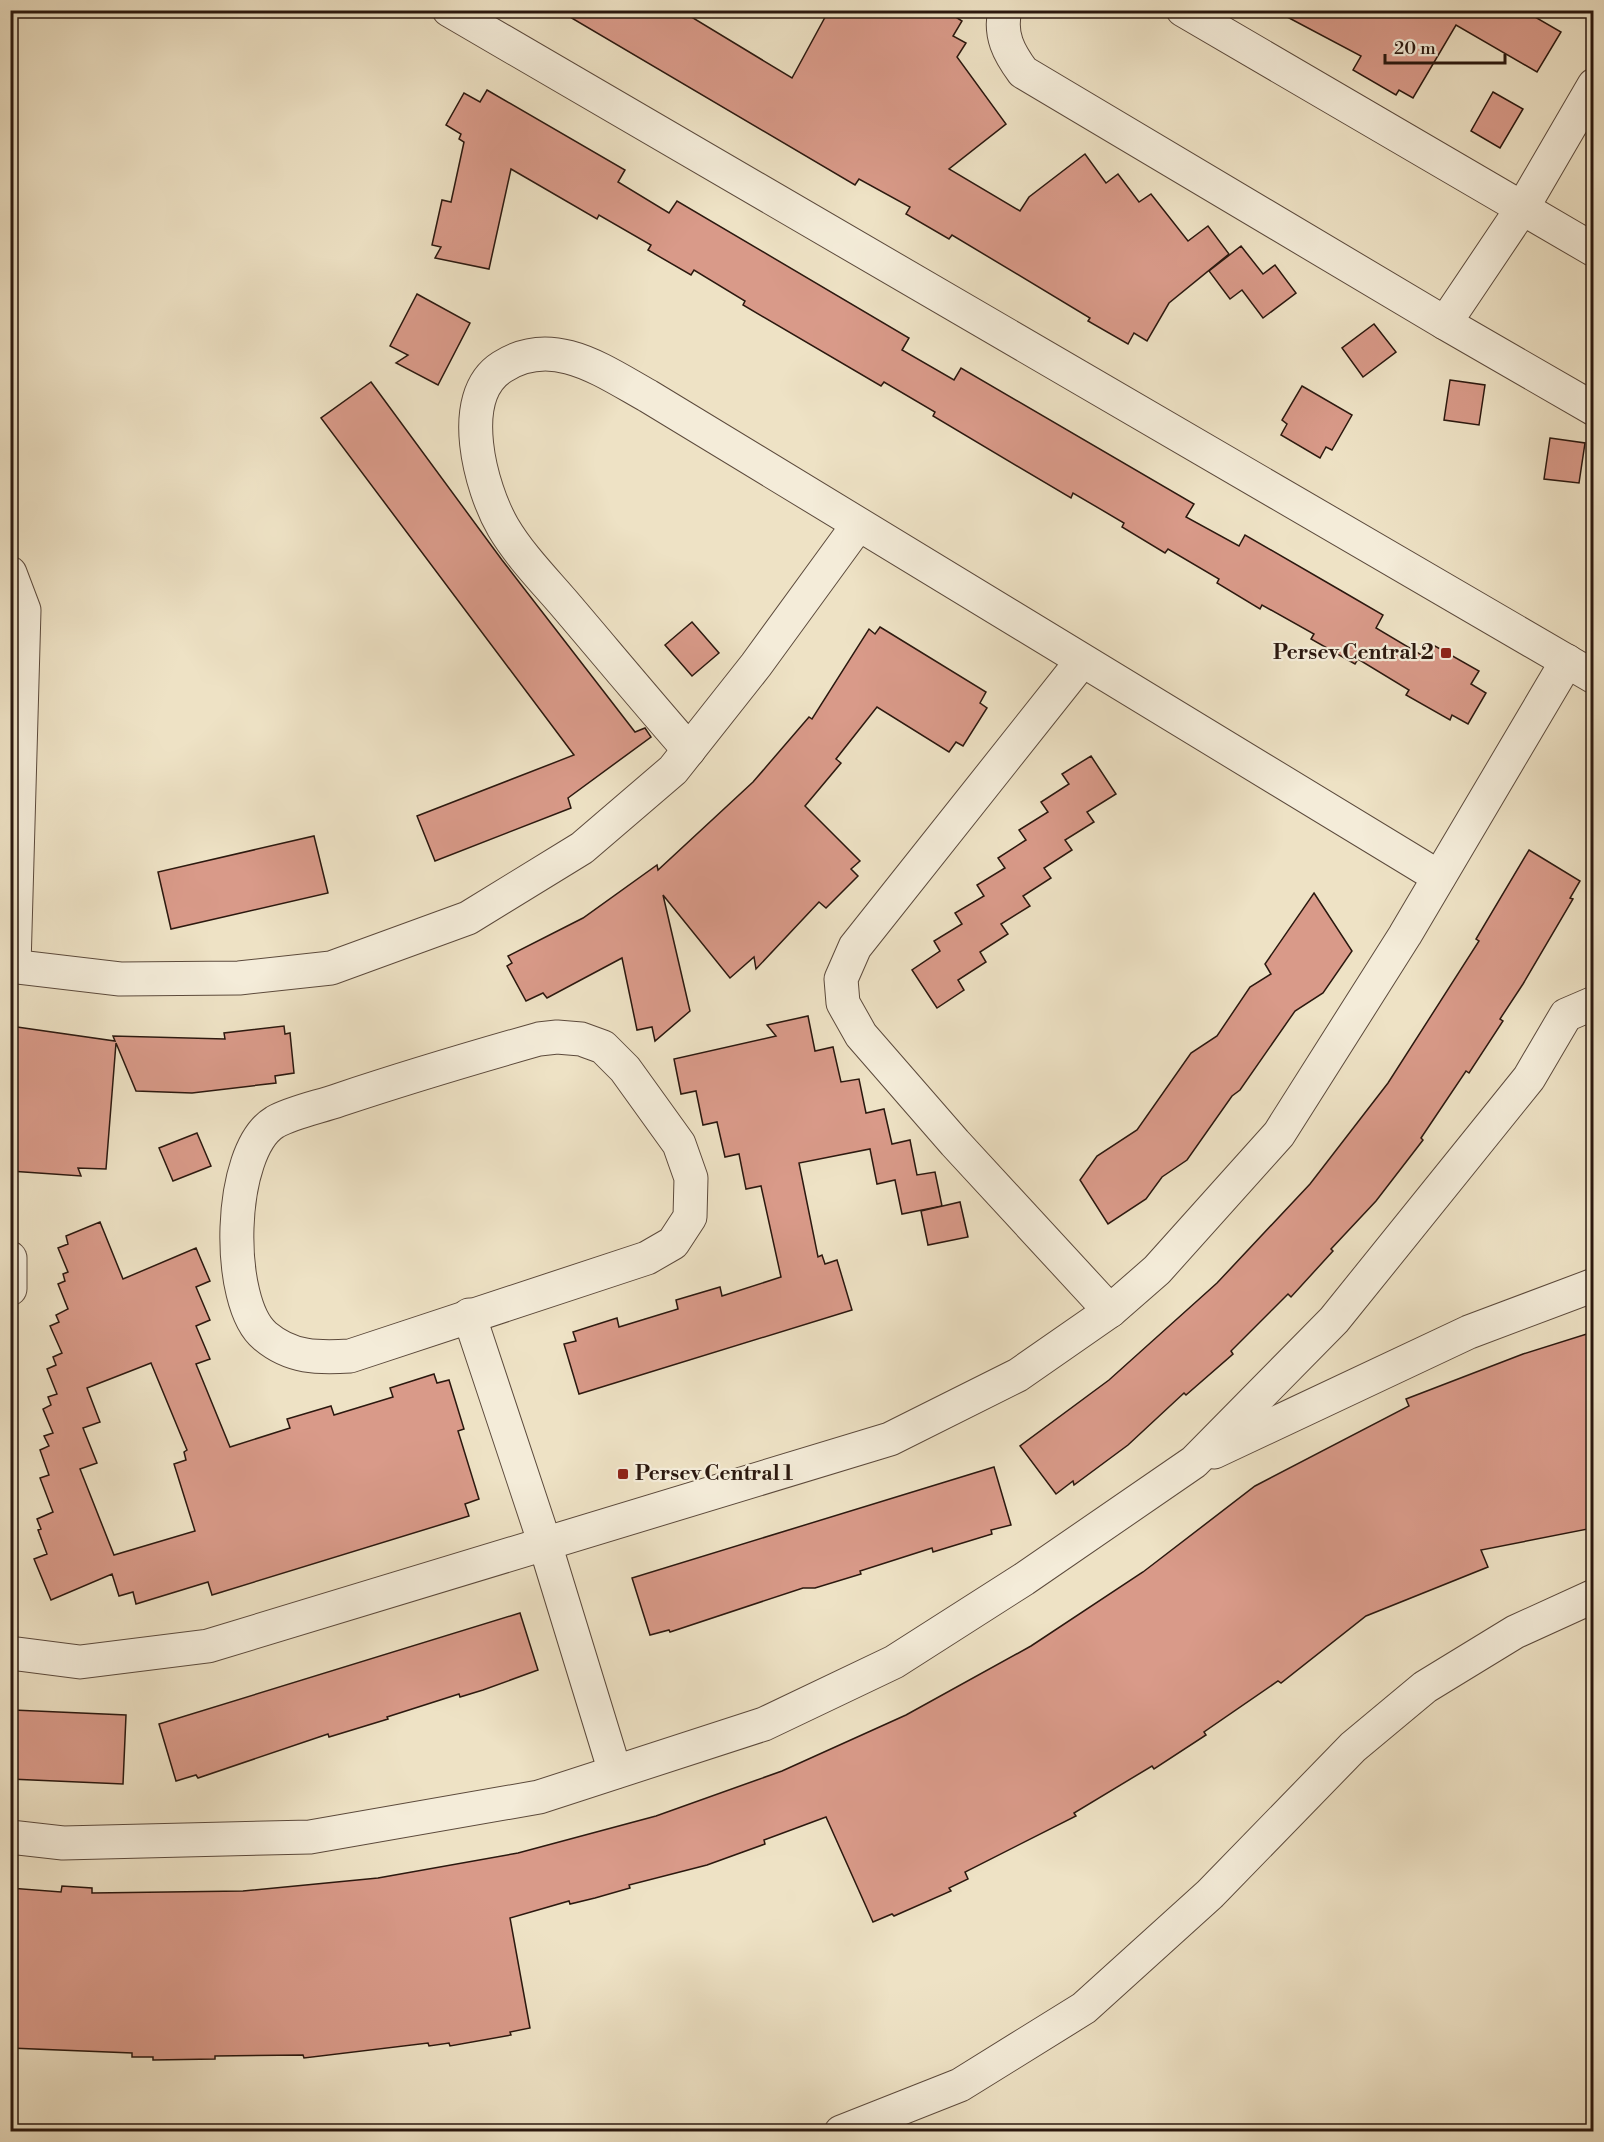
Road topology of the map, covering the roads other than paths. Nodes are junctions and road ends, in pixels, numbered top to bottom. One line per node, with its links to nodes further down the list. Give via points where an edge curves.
1 (449, 10): 12 (street)
2 (1005, 10): 7 (street, via 1002,22 1007,49 1023,72)
3 (1183, 10): 5 (street)
4 (1593, 85): 5 (street)
5 (1523, 207): 6 (street); 7 (street)
6 (1593, 250)
7 (1444, 323): 8 (street)
8 (1593, 409)
9 (858, 525): 11 (street); 13 (street, via 756,665); 13 (street, via 585,361 561,354 534,354 501,367 487,382 477,410 476,449 486,488 503,527)
10 (10, 573): 15 (street, via 24,610)
11 (1082, 661): 14 (street); 20 (street, via 855,947 842,979 843,1003 861,1035)
12 (1580, 669): 14 (street)
13 (688, 750): 15 (street, via 673,770 582,848 468,918 331,968 238,978 120,979)
14 (1439, 877): 20 (street, via 1279,1134 1157,1270)
15 (12, 966)
16 (1593, 1003): 22 (street, via 1566,1015 1529,1078 1334,1320)
17 (10, 1258): 19 (street)
18 (1593, 1285): 22 (street, via 1468,1332)
19 (10, 1288)
20 (1110, 1311): 23 (street, via 1018,1375 890,1439)
21 (469, 1315): 21 (street, via 647,1258 673,1243 690,1217 691,1178 679,1144 625,1069 603,1047 581,1039 539,1039 404,1078 275,1122 258,1138 246,1162 238,1194 237,1252 246,1304 263,1335 294,1354 350,1356); 23 (street)
22 (1194, 1462): 26 (street, via 1024,1580 894,1662 764,1724)
23 (545, 1544): 25 (street, via 208,1646 80,1662); 26 (street)
24 (1593, 1596): 28 (street, via 1515,1632 1425,1687 1353,1747 1210,1894 1084,2008 960,2085)
25 (10, 1653)
26 (615, 1772): 27 (street, via 539,1797 310,1837 63,1843)
27 (10, 1837)
28 (841, 2132)

